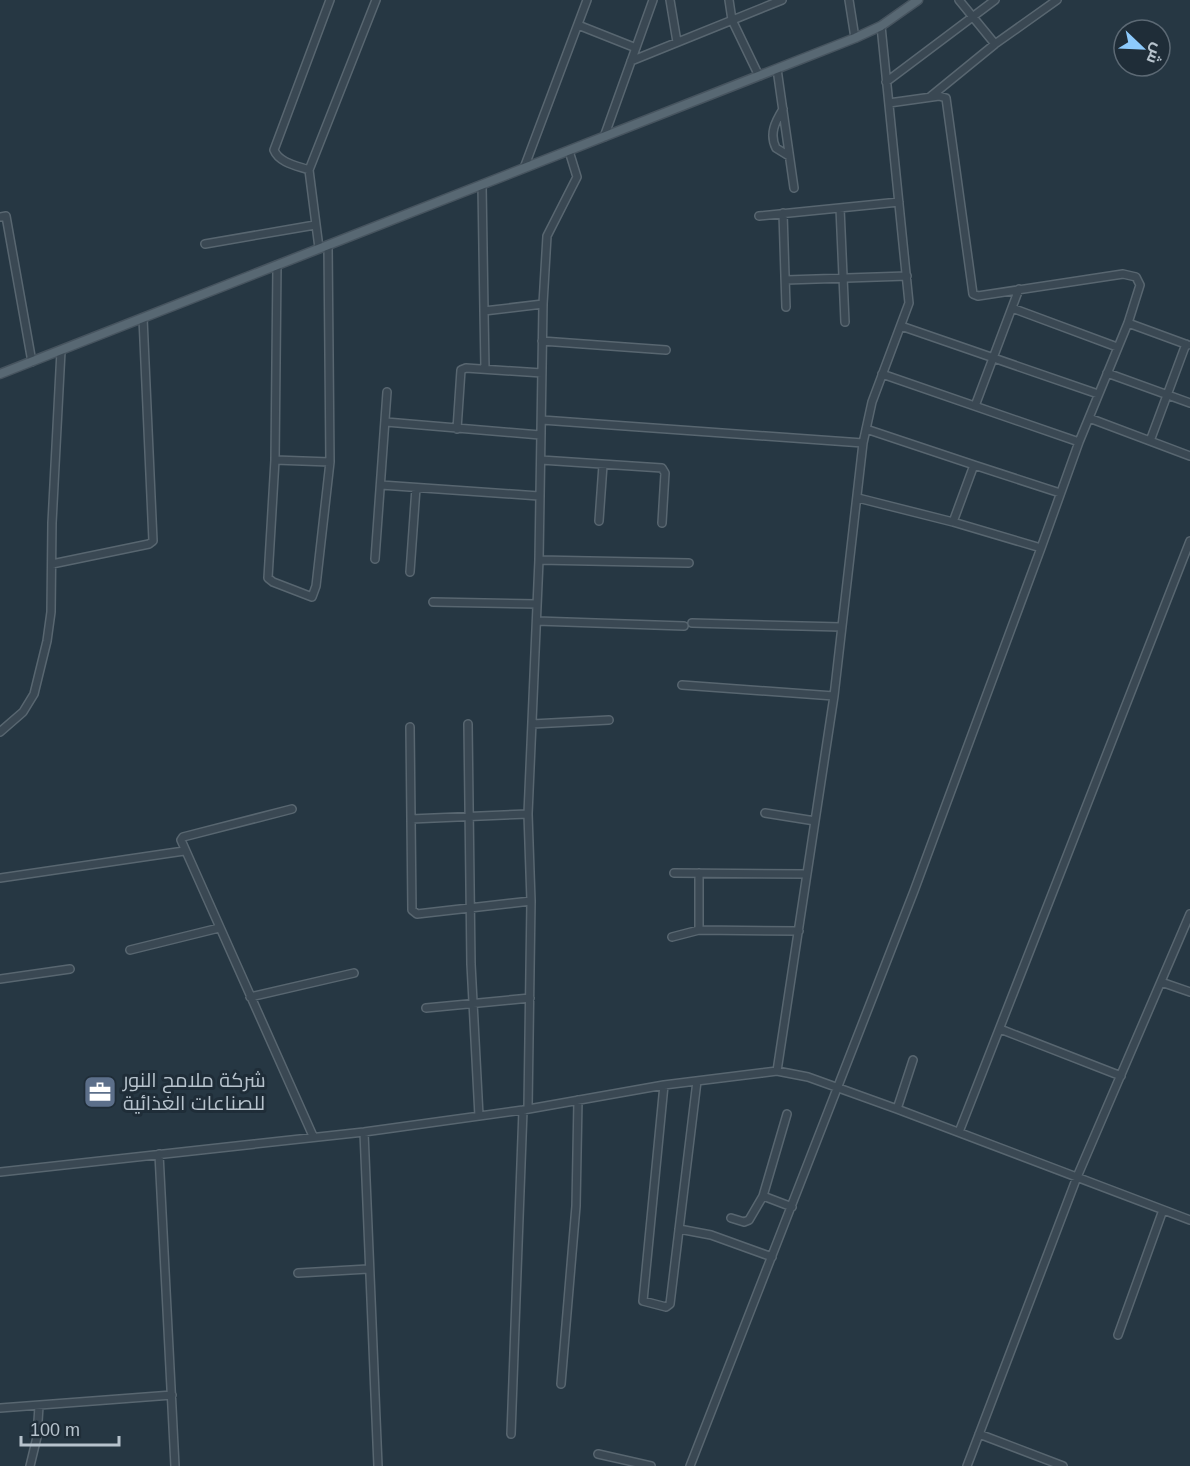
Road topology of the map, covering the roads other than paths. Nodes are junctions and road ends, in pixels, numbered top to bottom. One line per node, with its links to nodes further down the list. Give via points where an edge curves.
1 (330, 0): 32 (street, via 274,150 276,156)
2 (376, 0): 32 (street)
3 (587, 0): 15 (street)
4 (653, 0): 20 (street)
5 (670, 0): 18 (street)
6 (729, 0): 14 (street)
7 (782, 0): 14 (street)
8 (849, 0): 17 (street)
9 (918, 0): 16 (main road)
10 (959, 0): 13 (street)
11 (995, 0): 13 (street)
12 (1057, 0): 19 (street)
13 (972, 17): 19 (street); 24 (street)
14 (732, 20): 18 (street); 23 (street)
15 (578, 25): 20 (street); 31 (street)
16 (881, 26): 17 (main road); 24 (street)
17 (855, 38): 22 (main road)
18 (677, 42): 21 (street)
19 (995, 44): 25 (street)
20 (636, 48): 21 (street)
21 (631, 60): 28 (street)
22 (777, 69): 23 (main road); 27 (street)
23 (759, 76): 28 (main road)
24 (886, 82): 26 (street)
25 (930, 98): 26 (street); 47 (street, via 946,98 971,291 978,296)
26 (889, 103): 35 (street)
27 (783, 109): 30 (street); 30 (street, via 772,136 776,148)
28 (604, 137): 29 (main road)
29 (569, 151): 31 (main road); 48 (street, via 577,177 547,236)
30 (789, 156): 34 (street)
31 (524, 168): 33 (main road)
32 (309, 170): 40 (street)
33 (482, 185): 42 (main road); 51 (street)
34 (794, 188)
35 (899, 202): 36 (street); 44 (street)
36 (840, 208): 37 (street); 45 (street)
37 (783, 213): 38 (street); 46 (street)
38 (759, 216)
39 (0, 217): 62 (street, via 6,216)
40 (315, 225): 41 (street); 42 (street)
41 (205, 244)
42 (323, 247): 43 (main road); 85 (street)
43 (277, 265): 52 (main road); 83 (street)
44 (907, 276): 45 (street); 55 (street, via 909,303)
45 (845, 278): 46 (street); 53 (street)
46 (786, 280): 49 (street)
47 (1019, 289): 50 (street); 54 (street, via 1109,275 1137,277 1140,285)
48 (543, 304): 51 (street); 56 (street)
49 (786, 307)
50 (1012, 308): 58 (street); 61 (street)
51 (484, 311): 63 (street)
52 (143, 318): 60 (main road); 101 (street, via 153,541)
53 (845, 322)
54 (1128, 323): 57 (street); 58 (street)
55 (901, 327): 61 (street); 67 (street)
56 (542, 341): 59 (street); 65 (street)
57 (1188, 345): 70 (street)
58 (1117, 347): 64 (street)
59 (666, 350)
60 (61, 351): 62 (main road); 101 (street)
61 (993, 359): 69 (street); 72 (street)
62 (32, 362): 66 (main road)
63 (485, 369): 65 (street); 76 (street, via 460,370)
64 (1107, 372): 69 (street); 70 (street)
65 (542, 373): 74 (street)
66 (0, 374)
67 (882, 374): 72 (street); 77 (street)
68 (387, 393): 75 (street)
69 (1098, 394): 73 (street)
70 (1166, 394): 71 (street); 79 (street)
71 (1190, 403)
72 (975, 406): 80 (street)
73 (1089, 418): 79 (street); 80 (street)
74 (542, 420): 78 (street); 81 (street)
75 (386, 422): 76 (street); 88 (street)
76 (457, 429): 78 (street)
77 (866, 429): 81 (street); 87 (street)
78 (540, 435): 84 (street)
79 (1150, 441): 82 (street)
80 (1079, 442): 90 (street)
81 (863, 443): 92 (street)
82 (1190, 456)
83 (275, 460): 85 (street); 85 (street, via 268,578 312,597)
84 (541, 460): 86 (street); 91 (street)
85 (330, 462)
86 (603, 465): 93 (street); 95 (street, via 664,470)
87 (974, 465): 90 (street); 94 (street)
88 (381, 485): 89 (street); 98 (street)
89 (416, 488): 91 (street); 102 (street)
90 (1060, 493): 97 (street)
91 (538, 496): 99 (street)
92 (858, 498): 94 (street); 108 (street)
93 (599, 521)
94 (953, 522): 97 (street)
95 (662, 523)
96 (1190, 541): 144 (street)
97 (1041, 548): 150 (street)
98 (375, 558)
99 (539, 560): 100 (street); 104 (street)
100 (689, 563)
101 (52, 564): 115 (street, via 51,612 34,694 23,712)
102 (410, 572)
103 (433, 602): 104 (street)
104 (537, 604): 105 (street)
105 (537, 621): 107 (street); 113 (street)
106 (692, 624): 108 (street)
107 (684, 626)
108 (841, 627): 110 (street)
109 (682, 686): 110 (street)
110 (834, 696): 121 (street)
111 (609, 720): 113 (street)
112 (468, 724): 119 (street)
113 (532, 724): 118 (street)
114 (410, 727): 120 (street)
115 (0, 732)
116 (292, 809): 122 (street, via 183,837)
117 (765, 813): 121 (street)
118 (528, 814): 119 (street); 127 (street)
119 (470, 817): 120 (street); 128 (street)
120 (411, 819): 128 (street, via 412,910 417,914)
121 (815, 822): 125 (street)
122 (184, 850): 126 (street); 130 (street)
123 (674, 873): 124 (street)
124 (699, 873): 125 (street); 131 (street)
125 (807, 874): 132 (street)
126 (0, 878)
127 (531, 901): 128 (street); 141 (street)
128 (471, 909): 142 (street)
129 (1190, 914): 138 (street)
130 (219, 928): 134 (street); 140 (street)
131 (699, 930): 132 (street); 133 (street)
132 (799, 931): 146 (street)
133 (672, 937)
134 (130, 950)
135 (70, 969): 137 (street)
136 (354, 973): 140 (street)
137 (0, 979)
138 (1161, 982): 139 (street); 147 (street)
139 (1190, 993)
140 (250, 997): 158 (street)
141 (530, 998): 142 (street); 152 (street)
142 (473, 1002): 143 (street); 155 (street)
143 (426, 1008)
144 (1000, 1029): 147 (street); 157 (street)
145 (913, 1060): 153 (street)
146 (777, 1071): 148 (street); 150 (street, via 808,1077)
147 (1120, 1076): 161 (street)
148 (697, 1081): 149 (street); 167 (street)
149 (664, 1085): 151 (street); 167 (street, via 643,1301 646,1304 670,1304)
150 (838, 1089): 153 (street); 163 (street)
151 (578, 1100): 152 (street); 172 (street, via 576,1206)
152 (526, 1109): 155 (street); 176 (street)
153 (897, 1109): 157 (street)
154 (787, 1114): 162 (street)
155 (479, 1116): 156 (street)
156 (364, 1132): 158 (street); 169 (street)
157 (959, 1132): 161 (street)
158 (313, 1136): 159 (street)
159 (159, 1154): 160 (street); 173 (street)
160 (0, 1172)
161 (1077, 1177): 164 (street); 177 (street)
162 (763, 1196): 163 (street); 165 (street, via 749,1220)
163 (792, 1207): 168 (street)
164 (1164, 1210): 166 (street); 171 (street)
165 (731, 1218)
166 (1190, 1220)
167 (679, 1229): 168 (street, via 711,1235)
168 (772, 1257): 183 (street)
169 (368, 1269): 170 (street); 181 (street)
170 (298, 1273)
171 (1118, 1335)
172 (561, 1384)
173 (172, 1395): 174 (street); 180 (street)
174 (39, 1406): 175 (street); 179 (street)
175 (0, 1408)
176 (511, 1434)
177 (979, 1434): 184 (street); 185 (street)
178 (598, 1454): 182 (street)
179 (30, 1466)
180 (175, 1466)
181 (378, 1466)
182 (651, 1466)
183 (690, 1466)
184 (967, 1466)
185 (1064, 1466)

